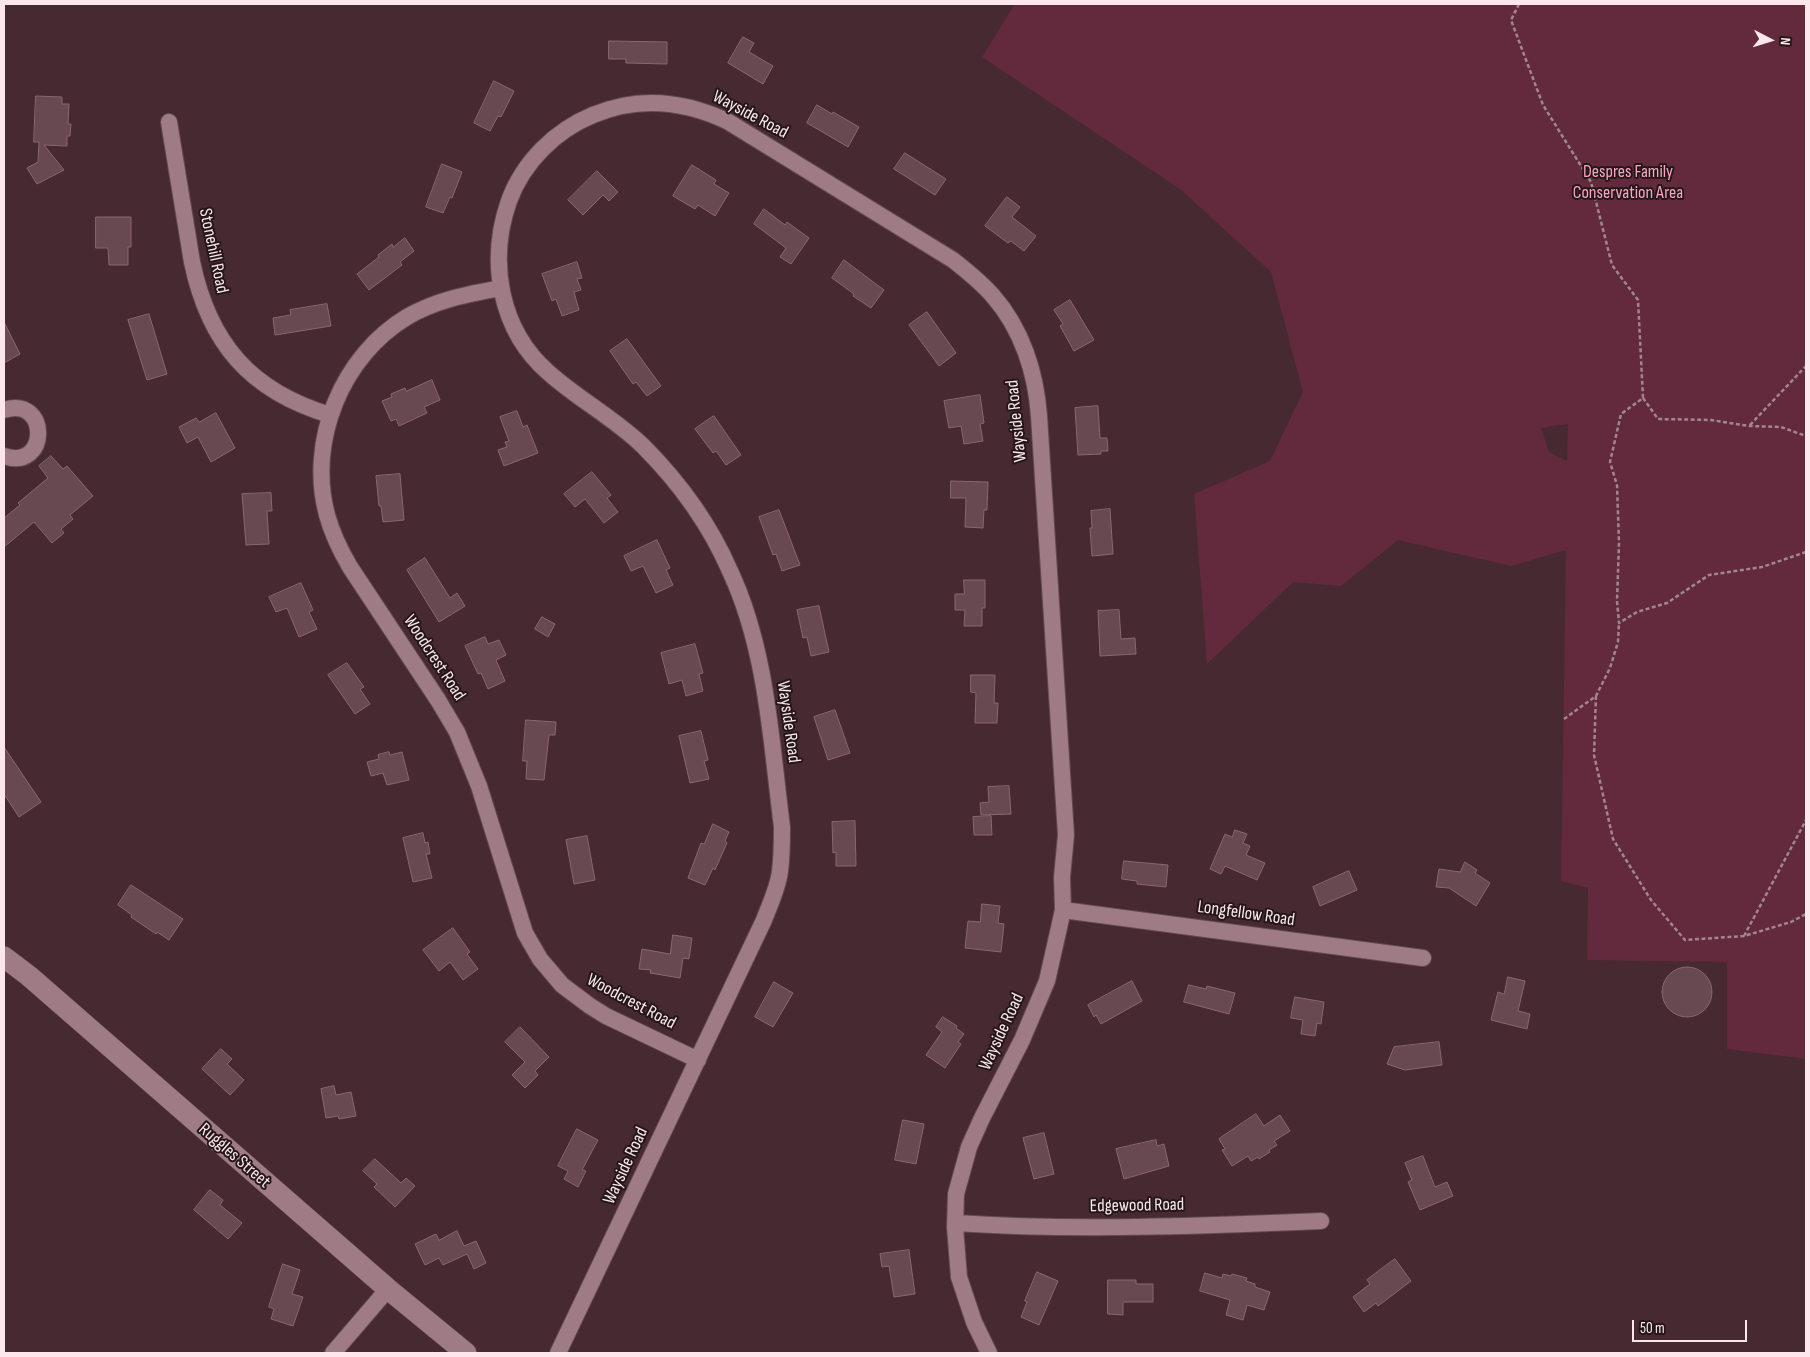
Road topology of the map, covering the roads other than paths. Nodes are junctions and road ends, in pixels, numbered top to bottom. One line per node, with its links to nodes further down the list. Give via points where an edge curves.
1 (169, 122): 4 (street, Stonehill Road, via 196,282 213,325 231,353 258,380 289,400)
2 (501, 288): 4 (street, Woodcrest Road, via 423,308 393,326 356,365 338,394); 6 (street, Wayside Road, via 498,256 504,214 511,194 534,158 565,130 603,110 624,105 666,103 708,112 727,121 953,260 994,297 1021,342 1037,391 1066,835); 9 (street, Wayside Road, via 510,319 537,361 563,385 641,444 682,491 717,543 732,573 755,643 782,827 780,872 764,920)
3 (4, 410): 5 (street, via 14,408 29,413 38,426 39,436 27,455 17,458)
4 (330, 415): 9 (street, Woodcrest Road, via 324,437 322,476 333,532 350,567 457,732 473,768 531,946 562,985 590,1006)
5 (4, 456)
6 (1063, 910): 8 (street, Longfellow Road); 11 (street, Wayside Road, via 1047,981 969,1147 956,1194)
7 (4, 957): 12 (street, Ruggles Street)
8 (1423, 958)
9 (698, 1060): 15 (street, Wayside Road)
10 (1320, 1221): 11 (street, Edgewood Road, via 1123,1227)
11 (955, 1223): 16 (street, Wayside Road, via 959,1277 974,1322)
12 (388, 1289): 13 (street); 14 (street, Ruggles Street)
13 (333, 1353)
14 (466, 1353)
15 (558, 1353)
16 (989, 1353)

